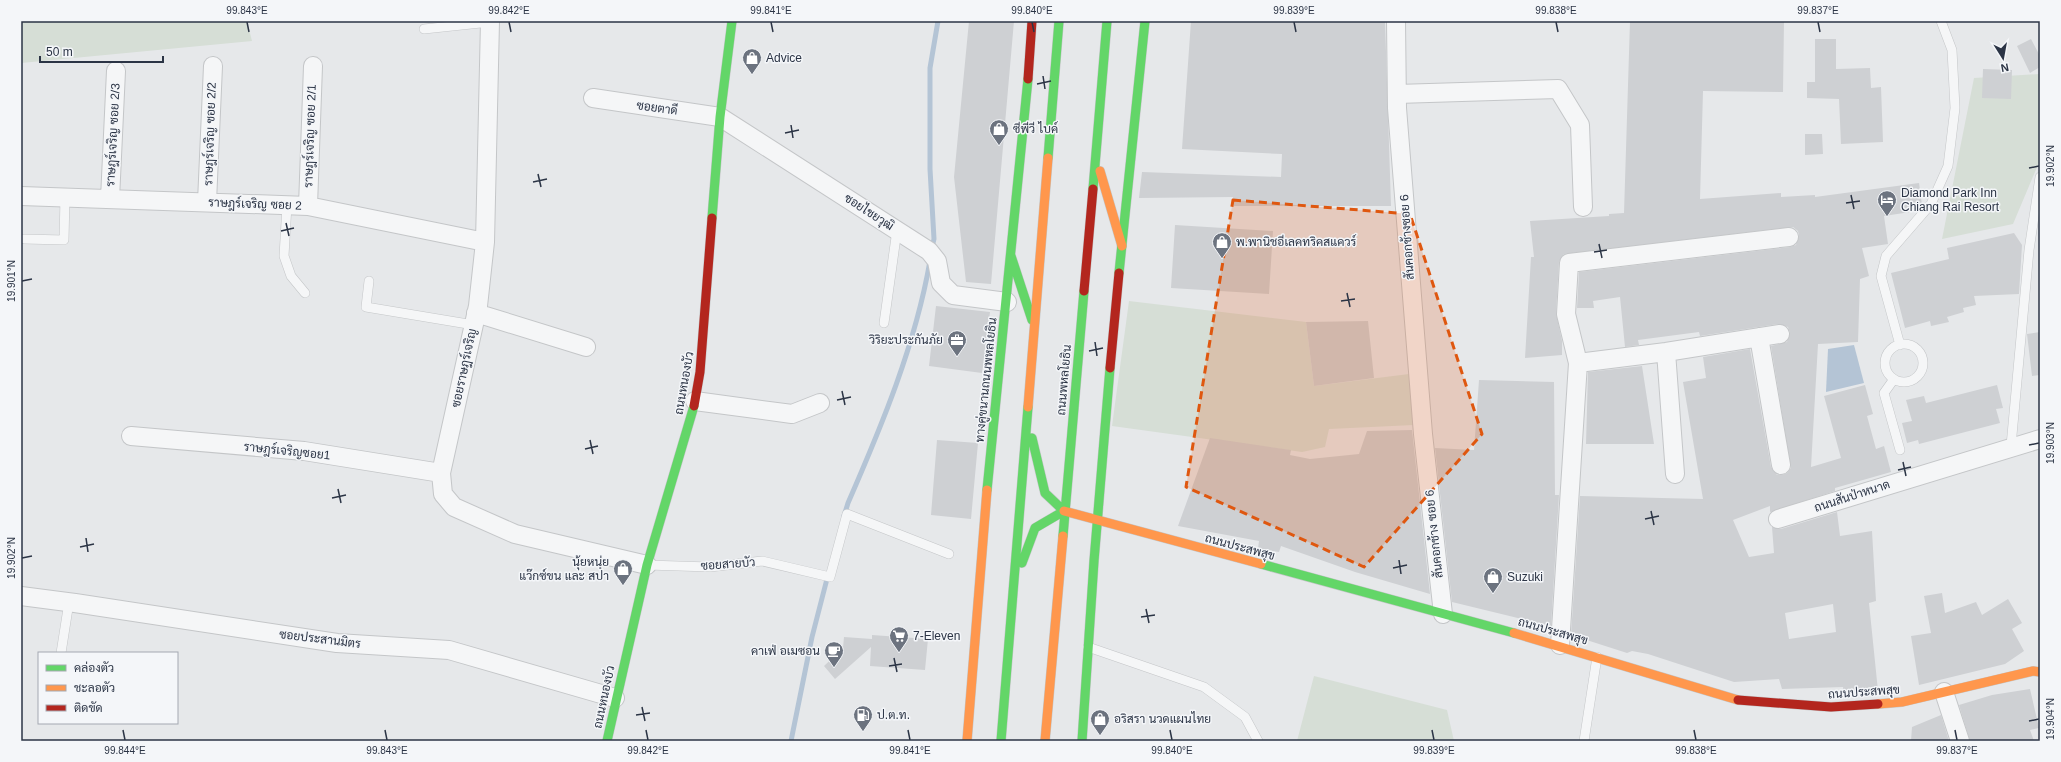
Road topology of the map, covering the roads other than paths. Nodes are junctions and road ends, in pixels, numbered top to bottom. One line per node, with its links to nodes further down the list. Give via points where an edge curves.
1 (490, 21): 9 (lane); 30 (street, ซอยราษฎร์เจริญ)
2 (732, 21): 15 (main road, ถนนหนองบัว)
3 (1032, 21): 32 (main road, ทางคู่ขนานถนนพหลโยธิน)
4 (1059, 21): 38 (main road)
5 (1107, 21): 16 (main road, ถนนพหลโยธิน)
6 (1145, 21): 31 (main road)
7 (1396, 21): 13 (street, สันคอกช้างซอย 6)
8 (1941, 21): 41 (lane, via 1952,50 1953,64 1954,108 1948,166 1931,204 1886,256 1881,276)
9 (424, 29)
10 (213, 66): 21 (street, ราษฎร์เจริญ ซอย 2/2)
11 (313, 66): 23 (street, ราษฎร์เจริญ ซอย 2/1)
12 (116, 71): 20 (street, ราษฎร์เจริญ ซอย 2/3)
13 (1397, 94): 24 (street, via 1558,89 1580,125); 53 (street, สันคอกช้างซอย 6)
14 (593, 98): 15 (street, ซอยตาดี)
15 (720, 117): 27 (street, ซอยไชยวุฒิ); 46 (main road, ถนนหนองบัว, via 700,372)
16 (1096, 160): 31 (main road); 57 (main road, ถนนพหลโยธิน)
17 (2040, 177): 26 (lane)
18 (21, 196): 19 (street, ราษฎร์เจริญ ซอย 2)
19 (65, 197): 20 (street, ราษฎร์เจริญ ซอย 2); 29 (lane, via 64,240)
20 (110, 199): 21 (street, ราษฎร์เจริญ ซอย 2)
21 (208, 202): 22 (street, ราษฎร์เจริญ ซอย 2)
22 (287, 205): 23 (street, ราษฎร์เจริญ ซอย 2); 34 (lane, via 284,256 291,276)
23 (308, 206): 30 (street, ราษฎร์เจริญ ซอย 2)
24 (1583, 207)
25 (2040, 222): 26 (lane)
26 (2032, 228): 51 (lane)
27 (897, 230): 35 (street, ซอยไชยวุฒิ, via 929,251 938,261 941,283 953,295); 37 (lane)
28 (1789, 237): 44 (street, via 1569,263 1566,314)
29 (24, 238)
30 (484, 242): 36 (street, ซอยราษฎร์เจริญ)
31 (1122, 246): 59 (main road)
32 (1011, 256): 35 (main road, ทางคู่ขนานถนนพหลโยธิน); 38 (main road)
33 (369, 281): 36 (lane, via 366,308)
34 (305, 293)
35 (1007, 302): 74 (main road, ทางคู่ขนานถนนพหลโยธิน, via 980,560)
36 (475, 319): 42 (street); 55 (street, ซอยราษฎร์เจริญ)
37 (884, 323)
38 (1035, 329): 48 (main road)
39 (1780, 334): 40 (street)
40 (1759, 337): 43 (street); 54 (street)
41 (1900, 345): 45 (lane, via 1888,353 1886,360 1886,368); 45 (lane, via 1908,345 1920,352 1923,366 1921,373 1909,382)
42 (586, 347)
43 (1666, 352): 44 (street); 56 (street)
44 (1578, 363): 66 (street)
45 (1894, 379): 52 (lane, via 1884,393)
46 (695, 401): 47 (street, via 792,414); 61 (main road, ถนนหนองบัว)
47 (820, 403)
48 (1028, 418): 57 (main road, via 1045,493); 62 (main road)
49 (132, 436): 55 (street, ราษฎร์เจริญซอย1, via 304,451)
50 (2040, 438): 51 (street, ถนนสันป่าหนาด)
51 (2011, 446): 58 (street, ถนนสันป่าหนาด)
52 (1900, 450)
53 (1425, 453): 65 (street, สันคอกช้าง ซอย 6)
54 (1781, 465)
55 (441, 472): 61 (street, ซอยราษฎร์เจริญ, via 443,494 454,508 515,534)
56 (1675, 474)
57 (1064, 511): 59 (main road, ถนนประสพสุข); 62 (main road, via 1035,528); 76 (main road, ถนนพหลโยธิน)
58 (1778, 519)
59 (1097, 521): 65 (main road, ถนนประสพสุข); 67 (main road)
60 (949, 554): 61 (lane, ซอยสายบัว, via 847,514 830,576 762,561 710,567)
61 (647, 565): 72 (main road, ถนนหนองบัว)
62 (1012, 592): 75 (main road)
63 (21, 596): 64 (street, ซอยประสานมิตร)
64 (69, 602): 68 (lane); 72 (street, ซอยประสานมิตร, via 337,643 450,650)
65 (1443, 614): 66 (main road, ถนนประสพสุข)
66 (1560, 645): 69 (main road, ถนนประสพสุข)
67 (1088, 647): 77 (main road); 78 (lane, via 1204,687 1245,717)
68 (61, 652)
69 (1597, 657): 71 (main road, ถนนประสพสุข, via 1743,702 1831,707 1902,702); 79 (lane)
70 (2038, 669): 71 (main road, ถนนประสพสุข)
71 (1944, 692): 80 (street)
72 (615, 698): 73 (main road, ถนนหนองบัว)
73 (607, 741)
74 (967, 741)
75 (1001, 741)
76 (1045, 741)
77 (1082, 741)
78 (1258, 741)
79 (1584, 741)
80 (1960, 741)

